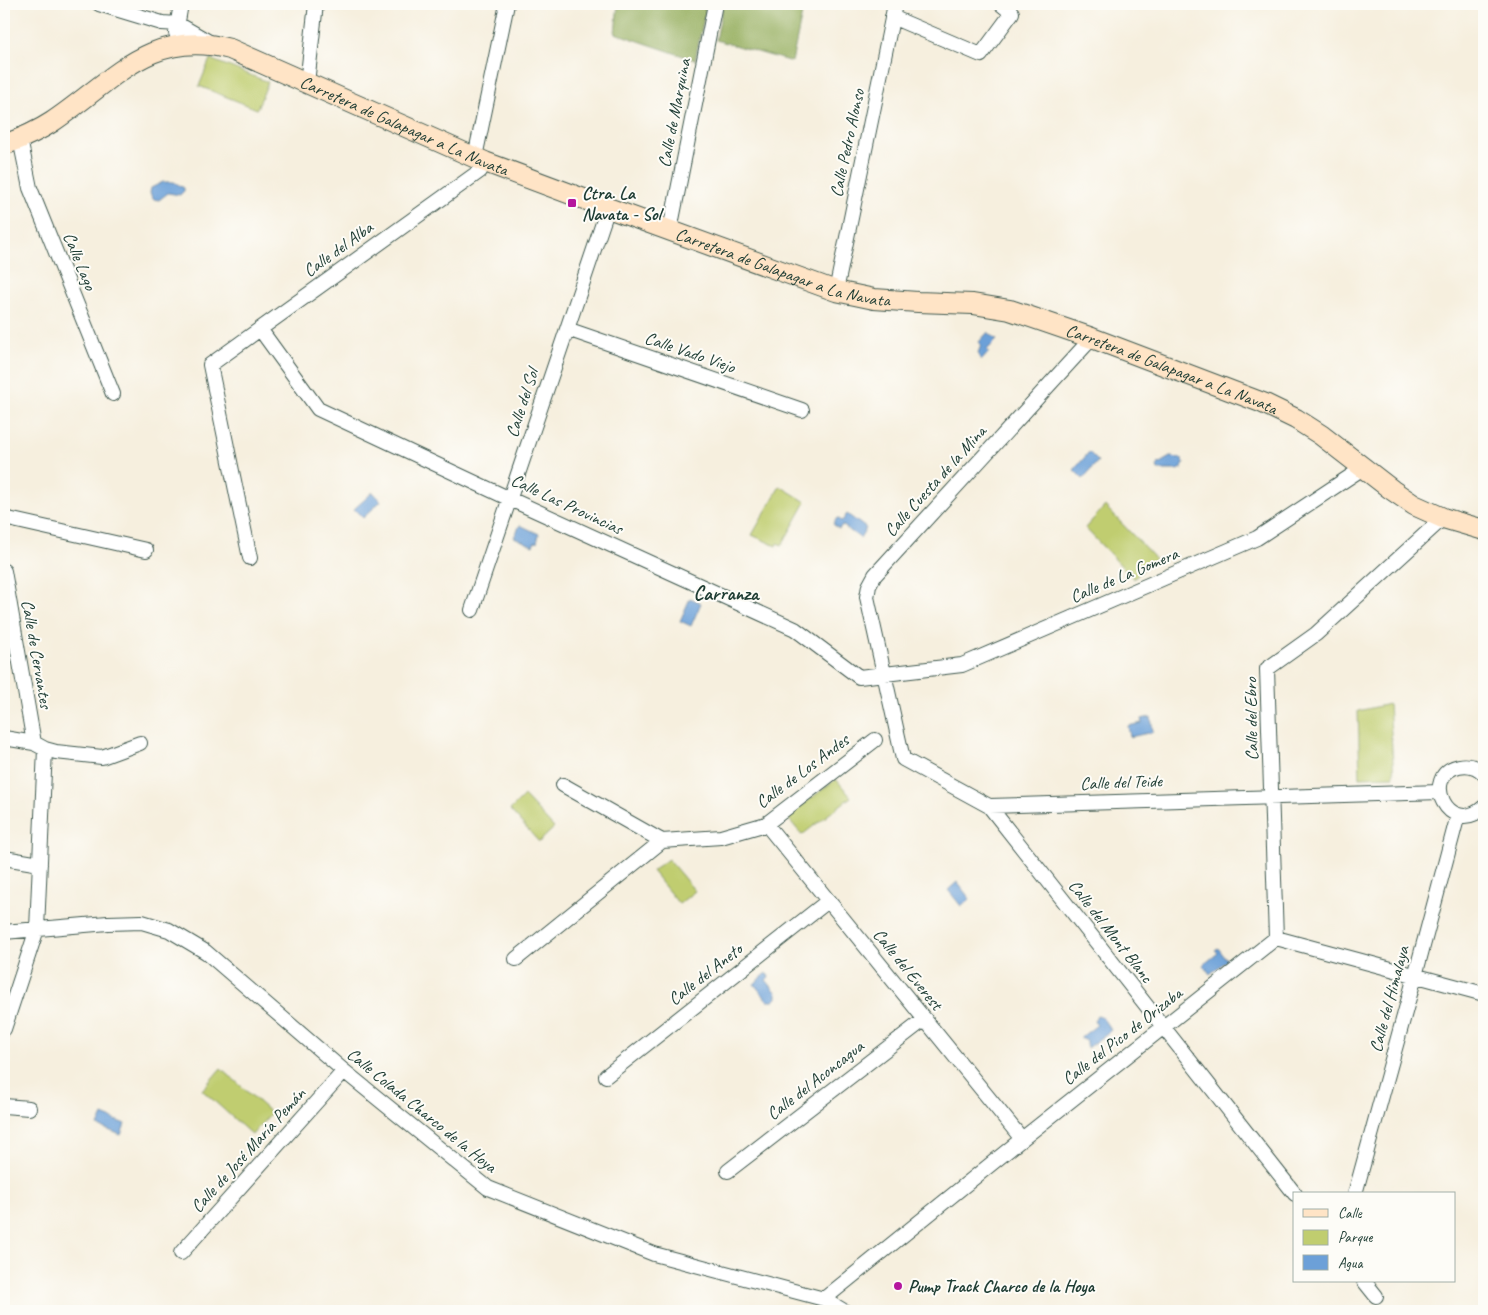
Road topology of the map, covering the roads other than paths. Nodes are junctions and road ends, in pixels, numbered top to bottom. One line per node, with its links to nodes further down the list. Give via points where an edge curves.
1 (99, 4): 8 (street)
2 (181, 4): 9 (street)
3 (316, 4): 10 (street)
4 (507, 4): 12 (street)
5 (715, 4): 14 (street, Calle de Marquina)
6 (1001, 4): 7 (street, via 1012,13 981,55)
7 (894, 10): 15 (street, Calle Pedro Alonso)
8 (162, 22): 9 (street); 9 (street, via 167,38)
9 (175, 38): 10 (main road, Carretera de Galapagar a La Navata, via 230,49); 11 (main road, Carretera de Galapagar a La Navata, via 131,64 52,122)
10 (307, 83): 12 (main road, Carretera de Galapagar a La Navata)
11 (12, 142): 19 (street, Calle Lago)
12 (480, 160): 13 (main road, Carretera de Galapagar a La Navata); 16 (street, Calle del Alba, via 480,171)
13 (608, 208): 14 (main road, Carretera de Galapagar a La Navata); 17 (street, Calle del Sol)
14 (670, 230): 15 (main road, Carretera de Galapagar a La Navata)
15 (836, 290): 18 (main road, Carretera de Galapagar a La Navata, via 874,299 973,304 1010,310)
16 (260, 329): 22 (street, Calle Las Provincias, via 318,408); 27 (street, Calle del Alba, via 210,365)
17 (566, 329): 20 (street, Calle Vado Viejo); 22 (street, Calle del Sol)
18 (1092, 338): 21 (main road, Carretera de Galapagar a La Navata, via 1263,403 1320,435); 30 (street, Calle Cuesta de la Mina, via 876,574 867,597)
19 (113, 394)
20 (802, 410)
21 (1363, 468): 24 (main road, Carretera de Galapagar a La Navata, via 1414,505); 30 (street, Calle de La Gomera, via 1257,538 962,665)
22 (510, 499): 29 (street, Calle del Sol); 30 (street, Calle Las Provincias, via 795,629 859,676)
23 (4, 518): 26 (street)
24 (1443, 518): 25 (main road, Carretera de Galapagar a La Navata); 38 (street, Calle del Ebro, via 1316,634 1267,669)
25 (1484, 530)
26 (146, 550)
27 (250, 558)
28 (4, 571): 34 (street, Calle de Cervantes)
29 (472, 610)
30 (884, 674): 40 (street, via 903,759)
31 (4, 738): 34 (street)
32 (875, 740): 43 (street, Calle de Los Andes)
33 (140, 743): 34 (street, via 102,757 56,752)
34 (39, 746): 47 (street, Calle de Cervantes)
35 (1483, 771): 37 (street, via 1474,766 1457,766 1444,776)
36 (563, 785): 45 (street)
37 (1440, 792): 38 (street, Calle del Teide); 42 (street, via 1445,806)
38 (1271, 796): 39 (street, Calle del Teide); 51 (street, Calle del Ebro)
39 (1021, 805): 40 (street, Calle del Teide); 44 (street, via 1010,816)
40 (988, 806): 44 (street, Calle del Mont Blanc)
41 (1484, 806): 42 (street, via 1476,813)
42 (1458, 815): 53 (street, Calle del Himalaya)
43 (766, 824): 45 (street, Calle de Los Andes, via 721,837); 48 (street, Calle del Everest)
44 (1009, 832): 56 (street, Calle del Mont Blanc)
45 (662, 841): 52 (street)
46 (4, 858): 47 (street)
47 (40, 864): 49 (street, Calle de Cervantes)
48 (828, 901): 55 (street, Calle del Everest); 59 (street, Calle del Aneto)
49 (37, 929): 50 (street, Calle Colada Charco de la Hoya); 57 (street, Calle de Cervantes); 58 (street, Calle Colada Charco de la Hoya, via 142,922 169,930 206,952)
50 (4, 932)
51 (1276, 938): 53 (street); 56 (street, Calle del Pico de Orizaba)
52 (516, 959)
53 (1415, 976): 54 (street); 65 (street, Calle del Himalaya)
54 (1484, 994)
55 (925, 1019): 62 (street, Calle del Everest); 63 (street, Calle del Aconcagua)
56 (1164, 1028): 62 (street, Calle del Pico de Orizaba); 64 (street, Calle del Mont Blanc)
57 (4, 1029)
58 (344, 1071): 66 (street, Calle de José María Pemán); 69 (street, Calle Colada Charco de la Hoya, via 488,1188 654,1254)
59 (606, 1076)
60 (4, 1106): 61 (street)
61 (29, 1108)
62 (1022, 1139): 69 (street, Calle del Pico de Orizaba)
63 (728, 1171)
64 (1293, 1192)
65 (1356, 1192)
66 (181, 1253)
67 (1365, 1282): 68 (street)
68 (1376, 1296)
69 (824, 1299): 70 (street, Calle Colada Charco de la Hoya)
70 (844, 1311)

